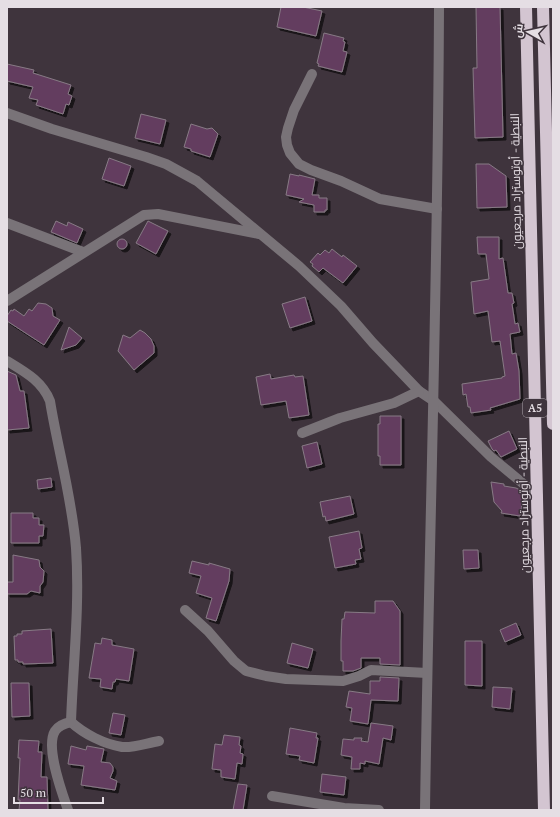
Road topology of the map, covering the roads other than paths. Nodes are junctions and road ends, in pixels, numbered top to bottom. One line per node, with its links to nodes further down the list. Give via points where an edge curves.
1 (439, 7): 6 (street)
2 (526, 7): 16 (highway, النبطية - أوتوستراد مرجعيون / A5)
3 (543, 7): 14 (highway, A5)
4 (312, 74): 6 (street, via 294,110 286,137 290,153 299,164 380,199)
5 (7, 113): 8 (street, via 166,164 197,181)
6 (437, 209): 13 (street)
7 (7, 223): 9 (street)
8 (261, 234): 9 (street, via 158,214 144,215); 12 (street, via 341,306)
9 (83, 252): 10 (street)
10 (7, 301)
11 (7, 361): 19 (street, via 37,380 47,393 73,521 76,550 76,636)
12 (419, 391): 13 (street); 15 (street, via 394,403 340,418)
13 (434, 401): 16 (street, via 491,457); 18 (street)
14 (553, 424)
15 (302, 433)
16 (538, 496): 25 (highway, النبطية - أوتوستراد مرجعيون / A5)
17 (185, 610): 18 (street, via 208,631 234,661 246,670 266,676 343,681 371,670)
18 (427, 673): 24 (street)
19 (71, 722): 20 (street, via 80,730 122,747); 22 (street, via 55,730 52,740 52,754)
20 (159, 741)
21 (272, 796): 23 (street, via 344,808)
22 (68, 810)
23 (379, 810)
24 (424, 810)
25 (544, 810)

